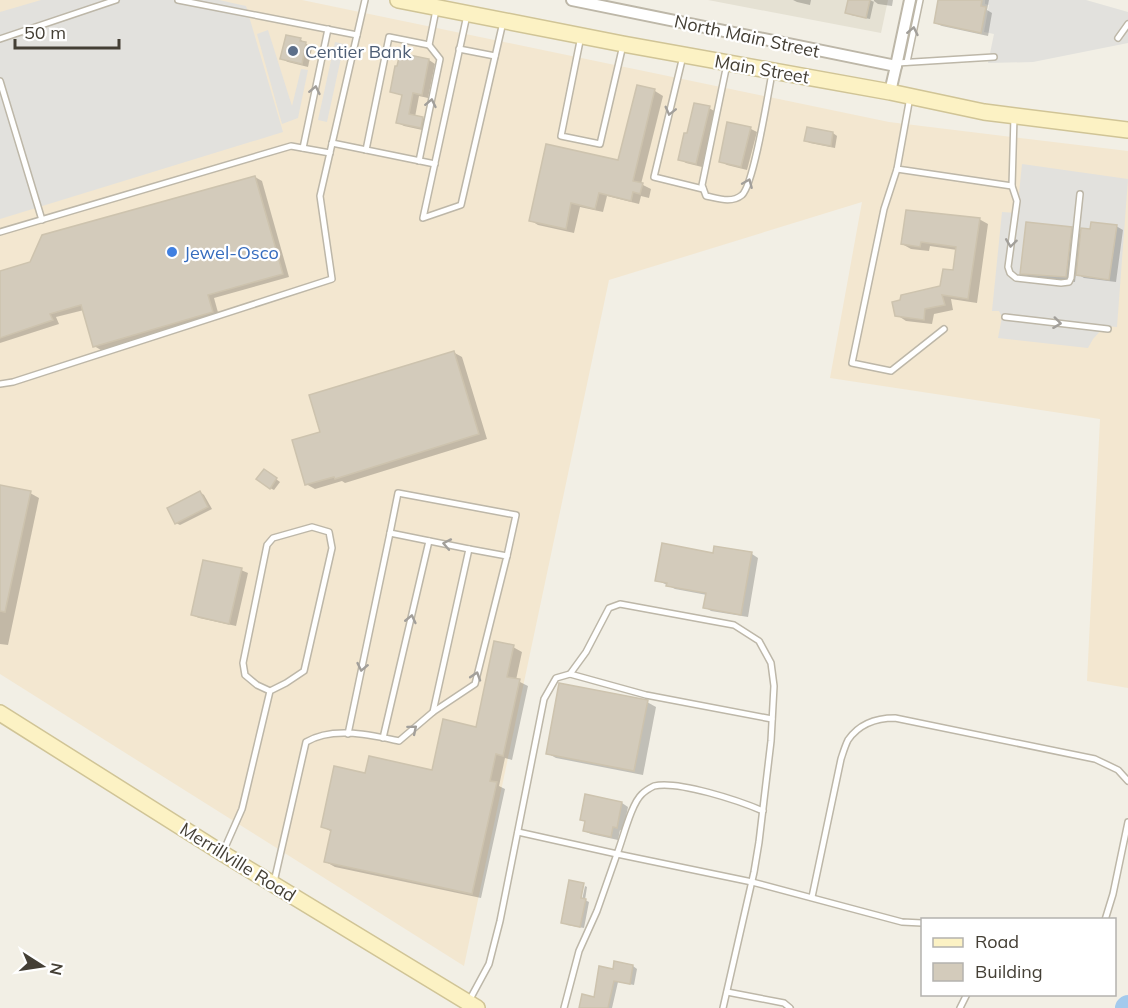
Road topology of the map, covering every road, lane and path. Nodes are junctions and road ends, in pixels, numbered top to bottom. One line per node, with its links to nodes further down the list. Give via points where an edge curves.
1 (116, 0): 16 (lane)
2 (178, 0): 12 (lane)
3 (365, 0): 13 (lane)
4 (398, 0): 8 (main road, Main Street)
5 (572, 0): 24 (street, North Main Street)
6 (910, 0): 24 (street)
7 (920, 0): 24 (lane, one-way to 7)
8 (441, 6): 9 (main road, Main Street); 18 (lane)
9 (467, 14): 10 (main road, Main Street); 19 (lane)
10 (503, 20): 14 (main road, Main Street); 21 (lane)
11 (1128, 24): 15 (lane)
12 (327, 29): 13 (lane); 32 (lane, one-way to 12)
13 (357, 35): 31 (lane)
14 (582, 35): 17 (main road, Main Street); 17 (lane, via 561,136 600,144)
15 (1118, 38)
16 (0, 39)
17 (623, 44): 20 (main road, Main Street)
18 (429, 45): 33 (lane, via 389,37); 35 (lane, one-way to 18, via 440,59)
19 (459, 49): 21 (lane); 36 (lane)
20 (684, 55): 23 (main road, Main Street); 39 (lane, one-way to 39, via 654,177)
21 (495, 56): 36 (lane, via 461,205 423,218)
22 (994, 57): 24 (lane)
23 (727, 63): 25 (main road, Main Street); 39 (lane)
24 (900, 64): 27 (street)
25 (773, 71): 27 (main road, Main Street); 39 (lane, one-way to 25, via 706,196 722,199 733,200 743,194 752,174)
26 (0, 81): 41 (lane)
27 (890, 93): 28 (main road, Main Street)
28 (910, 96): 29 (main road, Main Street); 37 (lane)
29 (1014, 116): 30 (main road, Main Street); 38 (lane)
30 (1128, 130)
31 (332, 142): 33 (lane); 34 (lane)
32 (303, 148): 34 (lane); 41 (lane, via 291,146)
33 (366, 150): 35 (lane)
34 (330, 153): 46 (lane, via 320,196 332,279)
35 (418, 161): 36 (lane)
36 (435, 164)
37 (897, 170): 38 (lane); 44 (lane, via 884,209 852,363 891,371)
38 (1012, 186): 40 (lane, one-way to 40, via 1017,201 1008,267 1016,278 1069,282)
39 (703, 189)
40 (1080, 194)
41 (42, 220): 42 (lane)
42 (0, 232)
43 (1005, 317): 45 (lane, one-way to 45)
44 (944, 329)
45 (1108, 329)
46 (0, 384)
47 (390, 533): 48 (lane); 50 (lane, via 398,492 516,515); 56 (lane, one-way to 56)
48 (429, 541): 49 (lane, one-way to 48); 57 (lane, one-way to 48)
49 (469, 549): 50 (lane); 53 (lane)
50 (507, 556): 53 (lane, one-way to 50, via 475,684)
51 (570, 674): 55 (lane, via 646,695); 55 (lane, via 609,608 620,604 734,625 759,641 771,663); 61 (lane, via 556,678 544,699)
52 (270, 691): 52 (lane, via 304,671 332,548 329,532 312,527 273,538 267,545 243,663 245,675); 62 (lane, via 242,809)
53 (433, 712): 57 (lane, one-way to 53, via 399,741)
54 (0, 713): 62 (main road, Merrillville Road)
55 (772, 719): 59 (lane)
56 (348, 734): 57 (lane); 65 (lane, via 328,734 306,742)
57 (383, 738)
58 (1128, 781): 66 (lane, via 1118,770 1095,759 881,718 863,725 848,740)
59 (763, 811): 63 (lane, via 711,793 666,785 652,787 634,806); 64 (lane)
60 (1128, 822): 67 (lane)
61 (518, 832): 63 (lane); 70 (lane, via 489,964)
62 (222, 853): 65 (main road, Merrillville Road)
63 (617, 854): 64 (lane); 71 (lane, via 579,951)
64 (752, 882): 66 (lane); 69 (lane)
65 (273, 884): 70 (main road, Merrillville Road)
66 (812, 897): 68 (lane)
67 (1107, 918)
68 (921, 923)
69 (727, 992): 72 (lane); 73 (lane, via 784,1003)
70 (473, 1005)
71 (564, 1008)
72 (723, 1008)
73 (790, 1008)

